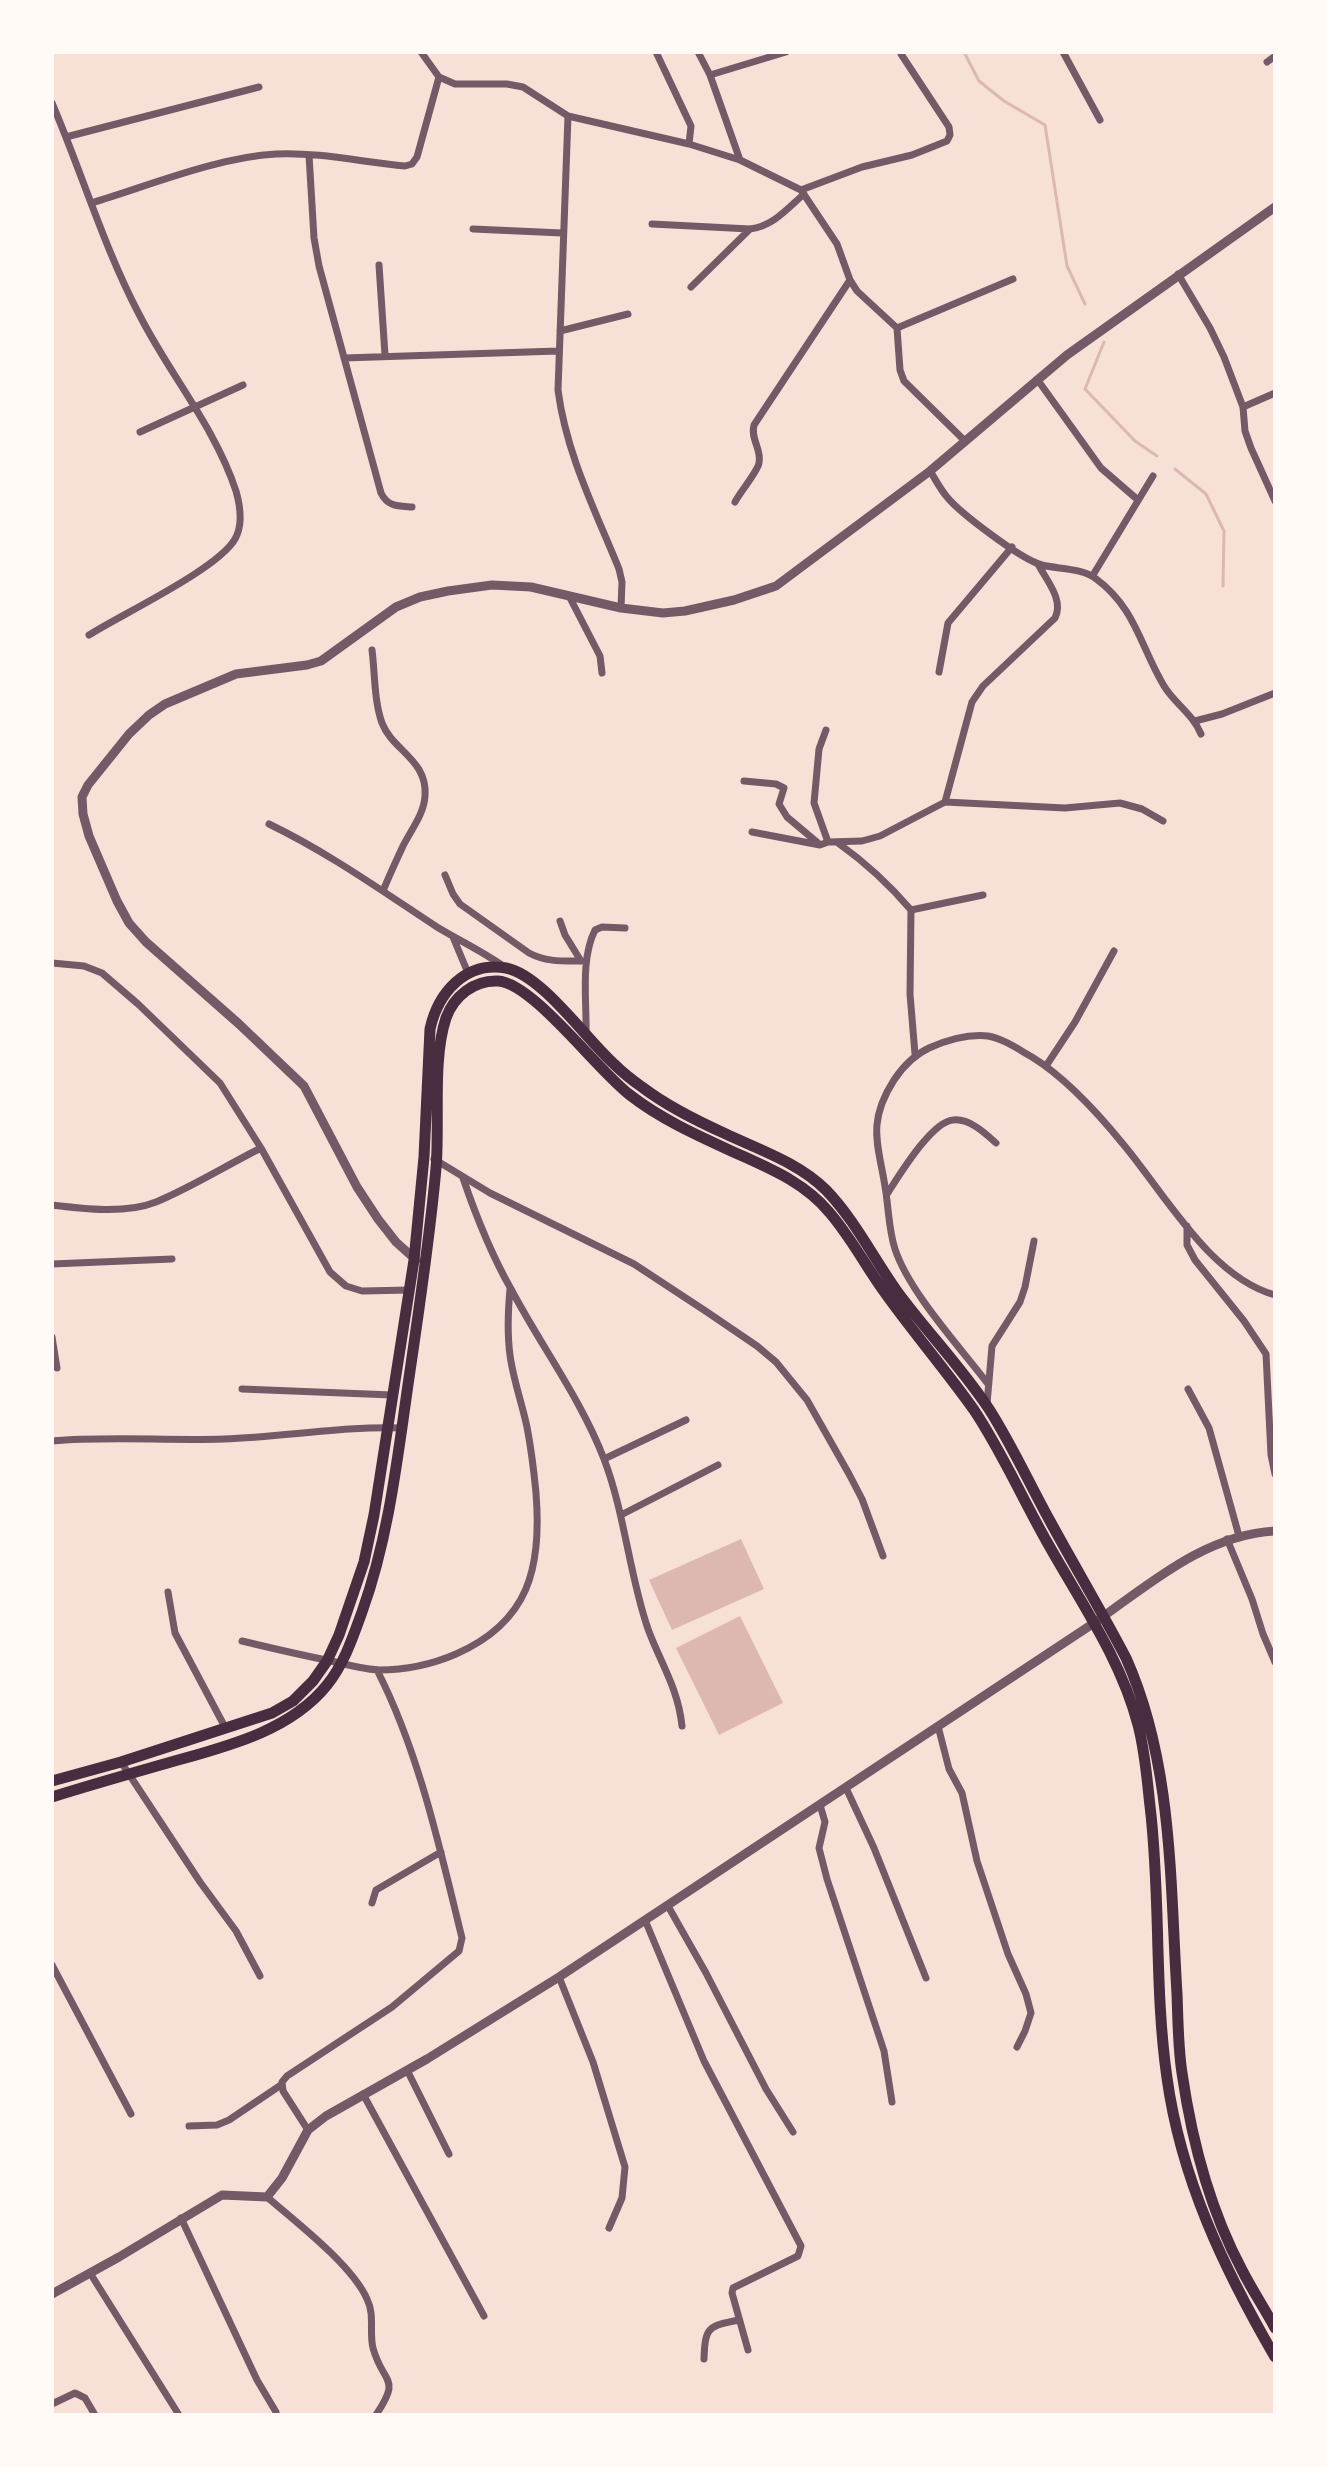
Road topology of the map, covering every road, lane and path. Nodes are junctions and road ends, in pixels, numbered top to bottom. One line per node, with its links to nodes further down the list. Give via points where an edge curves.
1 (421, 52): 10 (street)
2 (656, 52): 16 (street, via 691,126)
3 (698, 52): 9 (street)
4 (786, 52): 9 (street)
5 (1063, 52): 14 (street)
6 (901, 54): 19 (street, via 949,127 947,141)
7 (1275, 56): 8 (street)
8 (1267, 62)
9 (710, 75): 18 (street)
10 (439, 77): 13 (street, via 466,86 523,87); 17 (street, via 412,164)
11 (259, 87): 15 (street)
12 (52, 103): 15 (street)
13 (568, 116): 16 (street); 25 (street)
14 (1100, 120)
15 (66, 137): 20 (street)
16 (689, 144): 18 (street)
17 (309, 155): 20 (street, via 246,158); 36 (street, via 317,252)
18 (740, 160): 19 (street)
19 (802, 192): 24 (street, via 772,223); 29 (street, via 837,244)
20 (91, 203): 40 (street, via 140,317)
21 (1275, 207): 27 (street)
22 (652, 224): 24 (street)
23 (473, 229): 25 (street)
24 (750, 229): 30 (street)
25 (562, 233): 33 (street)
26 (379, 265): 35 (street)
27 (1178, 274): 37 (street); 41 (street, via 1210,328)
28 (1013, 279): 32 (street)
29 (850, 280): 32 (street); 48 (street, via 754,425 759,466)
30 (691, 287)
31 (628, 314): 33 (street)
32 (897, 328): 43 (street, via 904,381)
33 (560, 331): 34 (street)
34 (558, 351): 35 (street); 54 (street, via 562,422 619,569)
35 (385, 355): 36 (street)
36 (344, 358): 49 (street, via 381,493 393,506)
37 (1037, 379): 43 (street); 46 (street, via 1101,468)
38 (243, 385): 40 (street)
39 (1275, 393): 41 (street)
40 (196, 407): 42 (street); 55 (street, via 237,494 236,538 202,568)
41 (1243, 407): 47 (street, via 1245,431)
42 (140, 432)
43 (965, 441): 44 (street)
44 (930, 471): 50 (street, via 958,509); 54 (street, via 776,586 685,611)
45 (1153, 476): 46 (street)
46 (1138, 500): 52 (street)
47 (1275, 501)
48 (735, 502)
49 (412, 507)
50 (1012, 547): 51 (street); 57 (street, via 948,623)
51 (1037, 564): 52 (street); 64 (street, via 1059,609 972,702)
52 (1093, 575): 60 (street, via 1130,615 1164,687)
53 (569, 596): 54 (street); 58 (street, via 600,656); 97 (street, via 492,585 420,597 396,607 321,661 236,674 165,704 129,734 82,797 89,836 129,923 304,1086 357,1187)
54 (621, 608)
55 (89, 635)
56 (372, 650): 70 (street, via 383,727 412,758 426,794 422,813)
57 (939, 672)
58 (602, 673)
59 (1275, 693): 60 (street)
60 (1195, 721): 62 (street)
61 (826, 730): 68 (street, via 814,803)
62 (1201, 734)
63 (744, 781): 68 (street, via 784,788 779,804 787,817)
64 (945, 802): 65 (street, via 1065,808 1120,803); 68 (street, via 880,836)
65 (1163, 821)
66 (269, 824): 70 (street)
67 (752, 832): 68 (street)
68 (829, 843): 72 (street, via 880,875)
69 (445, 875): 77 (street, via 460,904 529,953)
70 (383, 891): 75 (street)
71 (983, 895): 72 (street)
72 (911, 910): 82 (street)
73 (560, 921): 77 (street)
74 (625, 928): 77 (street, via 595,930)
75 (453, 937): 79 (street); 80 (street)
76 (1114, 951): 83 (street)
77 (584, 962): 81 (street)
78 (52, 963): 86 (street, via 93,968 138,1004 220,1083)
79 (507, 968): 80 (main road); 81 (main road, via 534,982)
80 (468, 973): 84 (main road, via 451,985 433,1013 428,1043)
81 (586, 1035): 89 (main road, via 613,1064 675,1109)
82 (915, 1054): 83 (street, via 944,1041 989,1036); 92 (street, via 884,1095 875,1122)
83 (1046, 1066): 94 (street, via 1099,1116)
84 (432, 1107): 87 (main road); 88 (main road); 90 (main road, via 443,1033 454,1002 479,984 504,981 532,998 602,1072 654,1113)
85 (996, 1143): 92 (street, via 962,1120 949,1120 924,1142)
86 (261, 1148): 93 (street, via 154,1203 93,1209); 101 (street, via 330,1272 362,1291)
87 (424, 1157): 88 (street); 97 (main road)
88 (437, 1160): 91 (street); 99 (main road)
89 (789, 1164): 90 (main road); 111 (main road, via 826,1190 844,1212 908,1307)
90 (783, 1175): 127 (main road, via 827,1208 973,1410)
91 (463, 1178): 100 (street); 125 (street, via 634,1264 776,1362 807,1400 849,1474)
92 (887, 1194): 107 (street, via 896,1251 908,1275)
93 (52, 1205)
94 (1187, 1226): 103 (street, via 1239,1279); 118 (street, via 1187,1245 1195,1260 1266,1354)
95 (1034, 1241): 107 (street, via 1020,1302 992,1346)
96 (172, 1259): 98 (street)
97 (414, 1260): 99 (street); 101 (main road)
98 (52, 1264)
99 (426, 1265): 102 (main road)
100 (510, 1289): 116 (street); 132 (street, via 510,1356 536,1494 535,1547 526,1591 510,1618 480,1644 443,1659)
101 (409, 1290): 102 (street); 106 (main road)
102 (423, 1291): 106 (main road)
103 (1275, 1295)
104 (52, 1337): 105 (street)
105 (57, 1368)
106 (403, 1374): 110 (main road); 114 (main road)
107 (988, 1384): 111 (street)
108 (242, 1389): 110 (street)
109 (1188, 1389): 123 (street, via 1209,1428)
110 (392, 1395): 113 (main road)
111 (987, 1406): 127 (main road)
112 (686, 1420): 116 (street)
113 (388, 1428): 114 (street); 115 (street, via 226,1439); 119 (main road)
114 (402, 1428): 121 (main road)
115 (52, 1441)
116 (604, 1459): 120 (street)
117 (718, 1465): 120 (street)
118 (1275, 1474)
119 (374, 1515): 121 (main road); 129 (main road, via 356,1586)
120 (621, 1515): 133 (street, via 648,1630 676,1691)
121 (388, 1518): 131 (main road, via 367,1598)
122 (1275, 1531): 123 (street)
123 (1239, 1536): 124 (street)
124 (1227, 1539): 127 (street, via 1169,1570); 130 (street)
125 (883, 1556)
126 (168, 1592): 135 (street, via 175,1633)
127 (1099, 1619): 134 (street); 142 (main road, via 1138,1724)
128 (242, 1641): 129 (street)
129 (327, 1661): 131 (street); 135 (main road, via 293,1701)
130 (1275, 1662)
131 (341, 1664): 132 (street); 137 (main road, via 324,1689 278,1725)
132 (377, 1670): 143 (street)
133 (682, 1726)
134 (938, 1726): 139 (street); 151 (street, via 949,1769 962,1793 980,1871 1031,2013)
135 (226, 1729): 136 (main road)
136 (121, 1762): 137 (street); 138 (main road)
137 (127, 1774): 140 (main road); 148 (street, via 236,1931)
138 (52, 1781)
139 (846, 1788): 141 (street); 150 (street)
140 (52, 1797)
141 (820, 1805): 145 (street); 155 (street, via 824,1869 884,2051)
142 (1162, 1848): 165 (main road, via 1182,2070 1197,2158); 166 (main road, via 1162,2025 1172,2110 1200,2206)
143 (441, 1852): 144 (street, via 376,1890); 153 (street, via 462,1938 459,1951 392,2007)
144 (372, 1903)
145 (668, 1906): 146 (street); 159 (street)
146 (645, 1920): 149 (street); 169 (street, via 720,2094 801,2246 798,2256 733,2288)
147 (52, 1965): 156 (street)
148 (260, 1976)
149 (559, 1977): 152 (street); 163 (street, via 593,2062 625,2167 622,2198)
150 (926, 1978)
151 (1017, 2047)
152 (407, 2070): 154 (street); 160 (street)
153 (281, 2085): 157 (street, via 229,2120); 158 (street)
154 (363, 2094): 158 (street); 168 (street)
155 (892, 2102)
156 (131, 2114)
157 (189, 2126)
158 (308, 2130): 161 (street)
159 (793, 2132)
160 (449, 2154)
161 (267, 2197): 162 (street, via 222,2195); 178 (street, via 332,2256 367,2298 372,2344 391,2392)
162 (181, 2218): 164 (street); 175 (street)
163 (609, 2228)
164 (90, 2273): 167 (street); 177 (street)
165 (1243, 2273): 166 (main road); 170 (main road)
166 (1232, 2280): 172 (main road)
167 (52, 2294)
168 (484, 2316)
169 (739, 2320): 171 (street); 173 (street, via 711,2327 705,2335)
170 (1275, 2328)
171 (748, 2350)
172 (1275, 2357)
173 (704, 2359)
174 (52, 2404): 176 (street, via 75,2393 85,2398)
175 (276, 2412)
176 (95, 2415)
177 (179, 2415)
178 (376, 2415)

